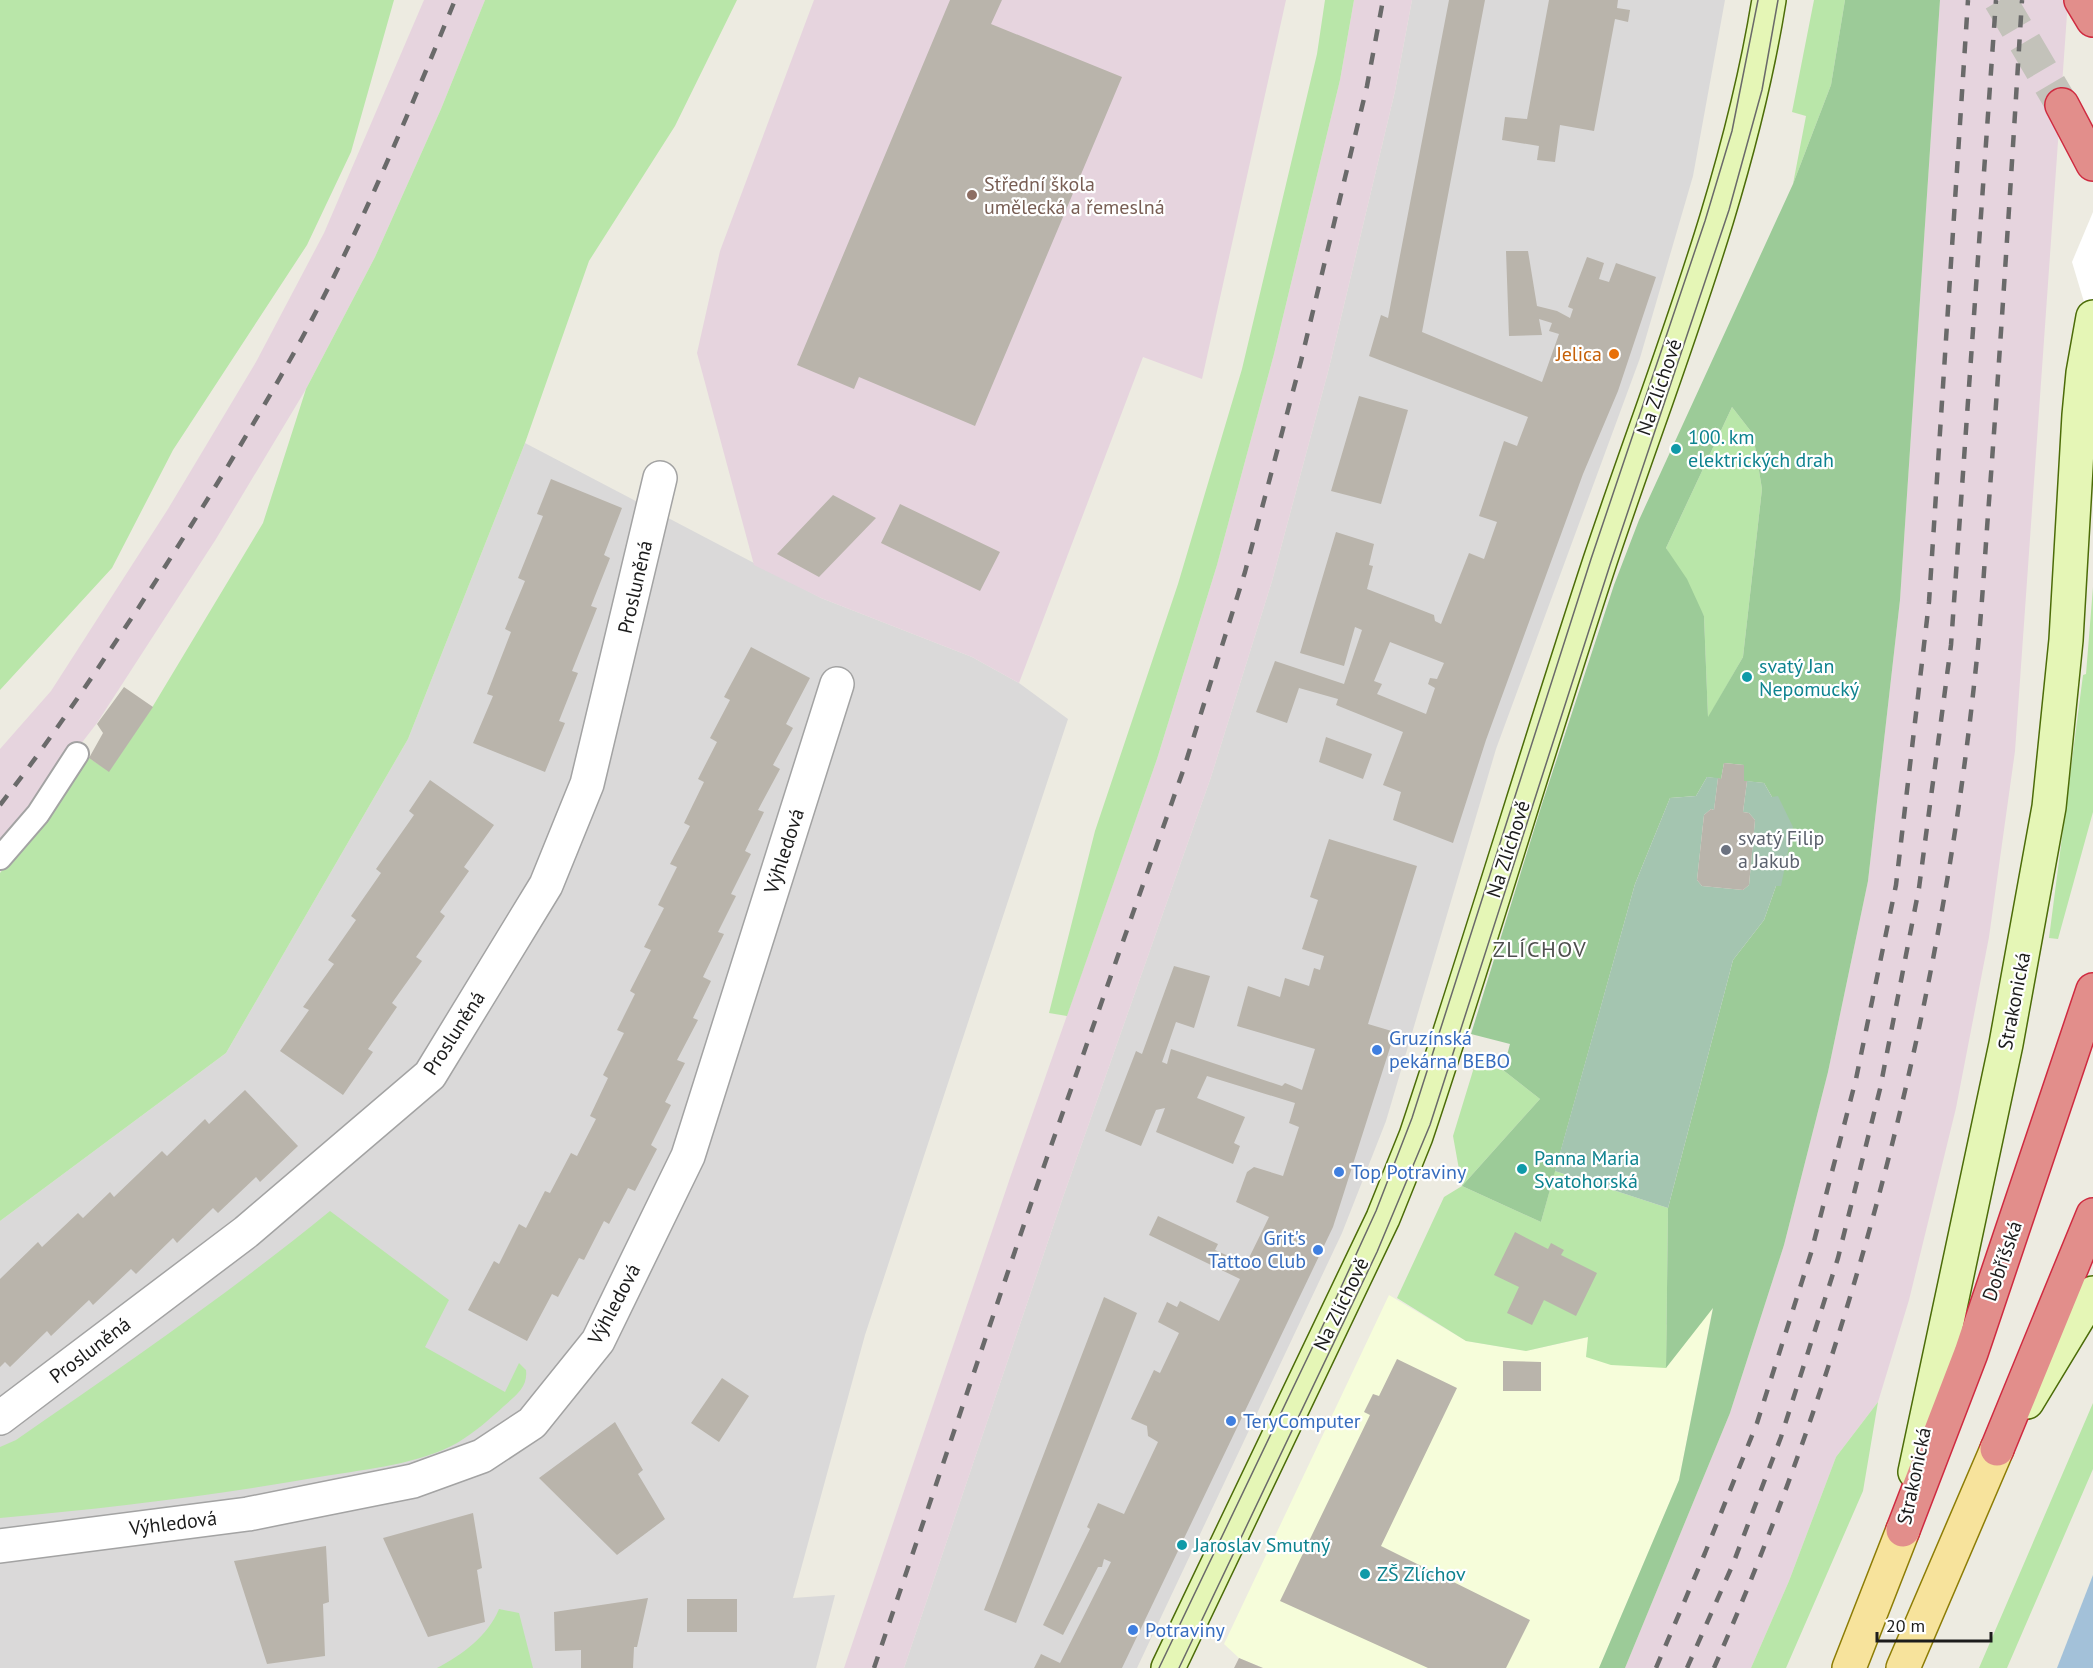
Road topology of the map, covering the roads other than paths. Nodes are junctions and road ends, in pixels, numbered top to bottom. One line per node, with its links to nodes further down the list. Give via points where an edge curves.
1 (1769, 0): 18 (street, Na Zlíchově, via 1728,180 1600,562 1416,1136 1383,1218)
2 (2081, 0): 3 (highway)
3 (2093, 20)
4 (2062, 105): 5 (highway)
5 (2093, 164)
6 (2092, 321): 16 (street, Strakonická, via 2079,415 2066,640 2049,807 2006,1044)
7 (660, 478): 14 (street, Prosluněná, via 587,784 546,885 430,1074 246,1233)
8 (837, 684): 17 (street, Výhledová, via 688,1156 598,1341 532,1423 482,1456 413,1481 248,1514)
9 (77, 754): 10 (lane, via 38,814)
10 (0, 858)
11 (2093, 990): 16 (highway, Dobříšská, via 1971,1353)
12 (2093, 1215): 15 (highway)
13 (2093, 1293): 15 (street)
14 (0, 1418)
15 (1997, 1449): 20 (main road)
16 (1903, 1530): 19 (main road, Strakonická)
17 (0, 1546)
18 (1168, 1668)
19 (1848, 1668)
20 (1903, 1668)

